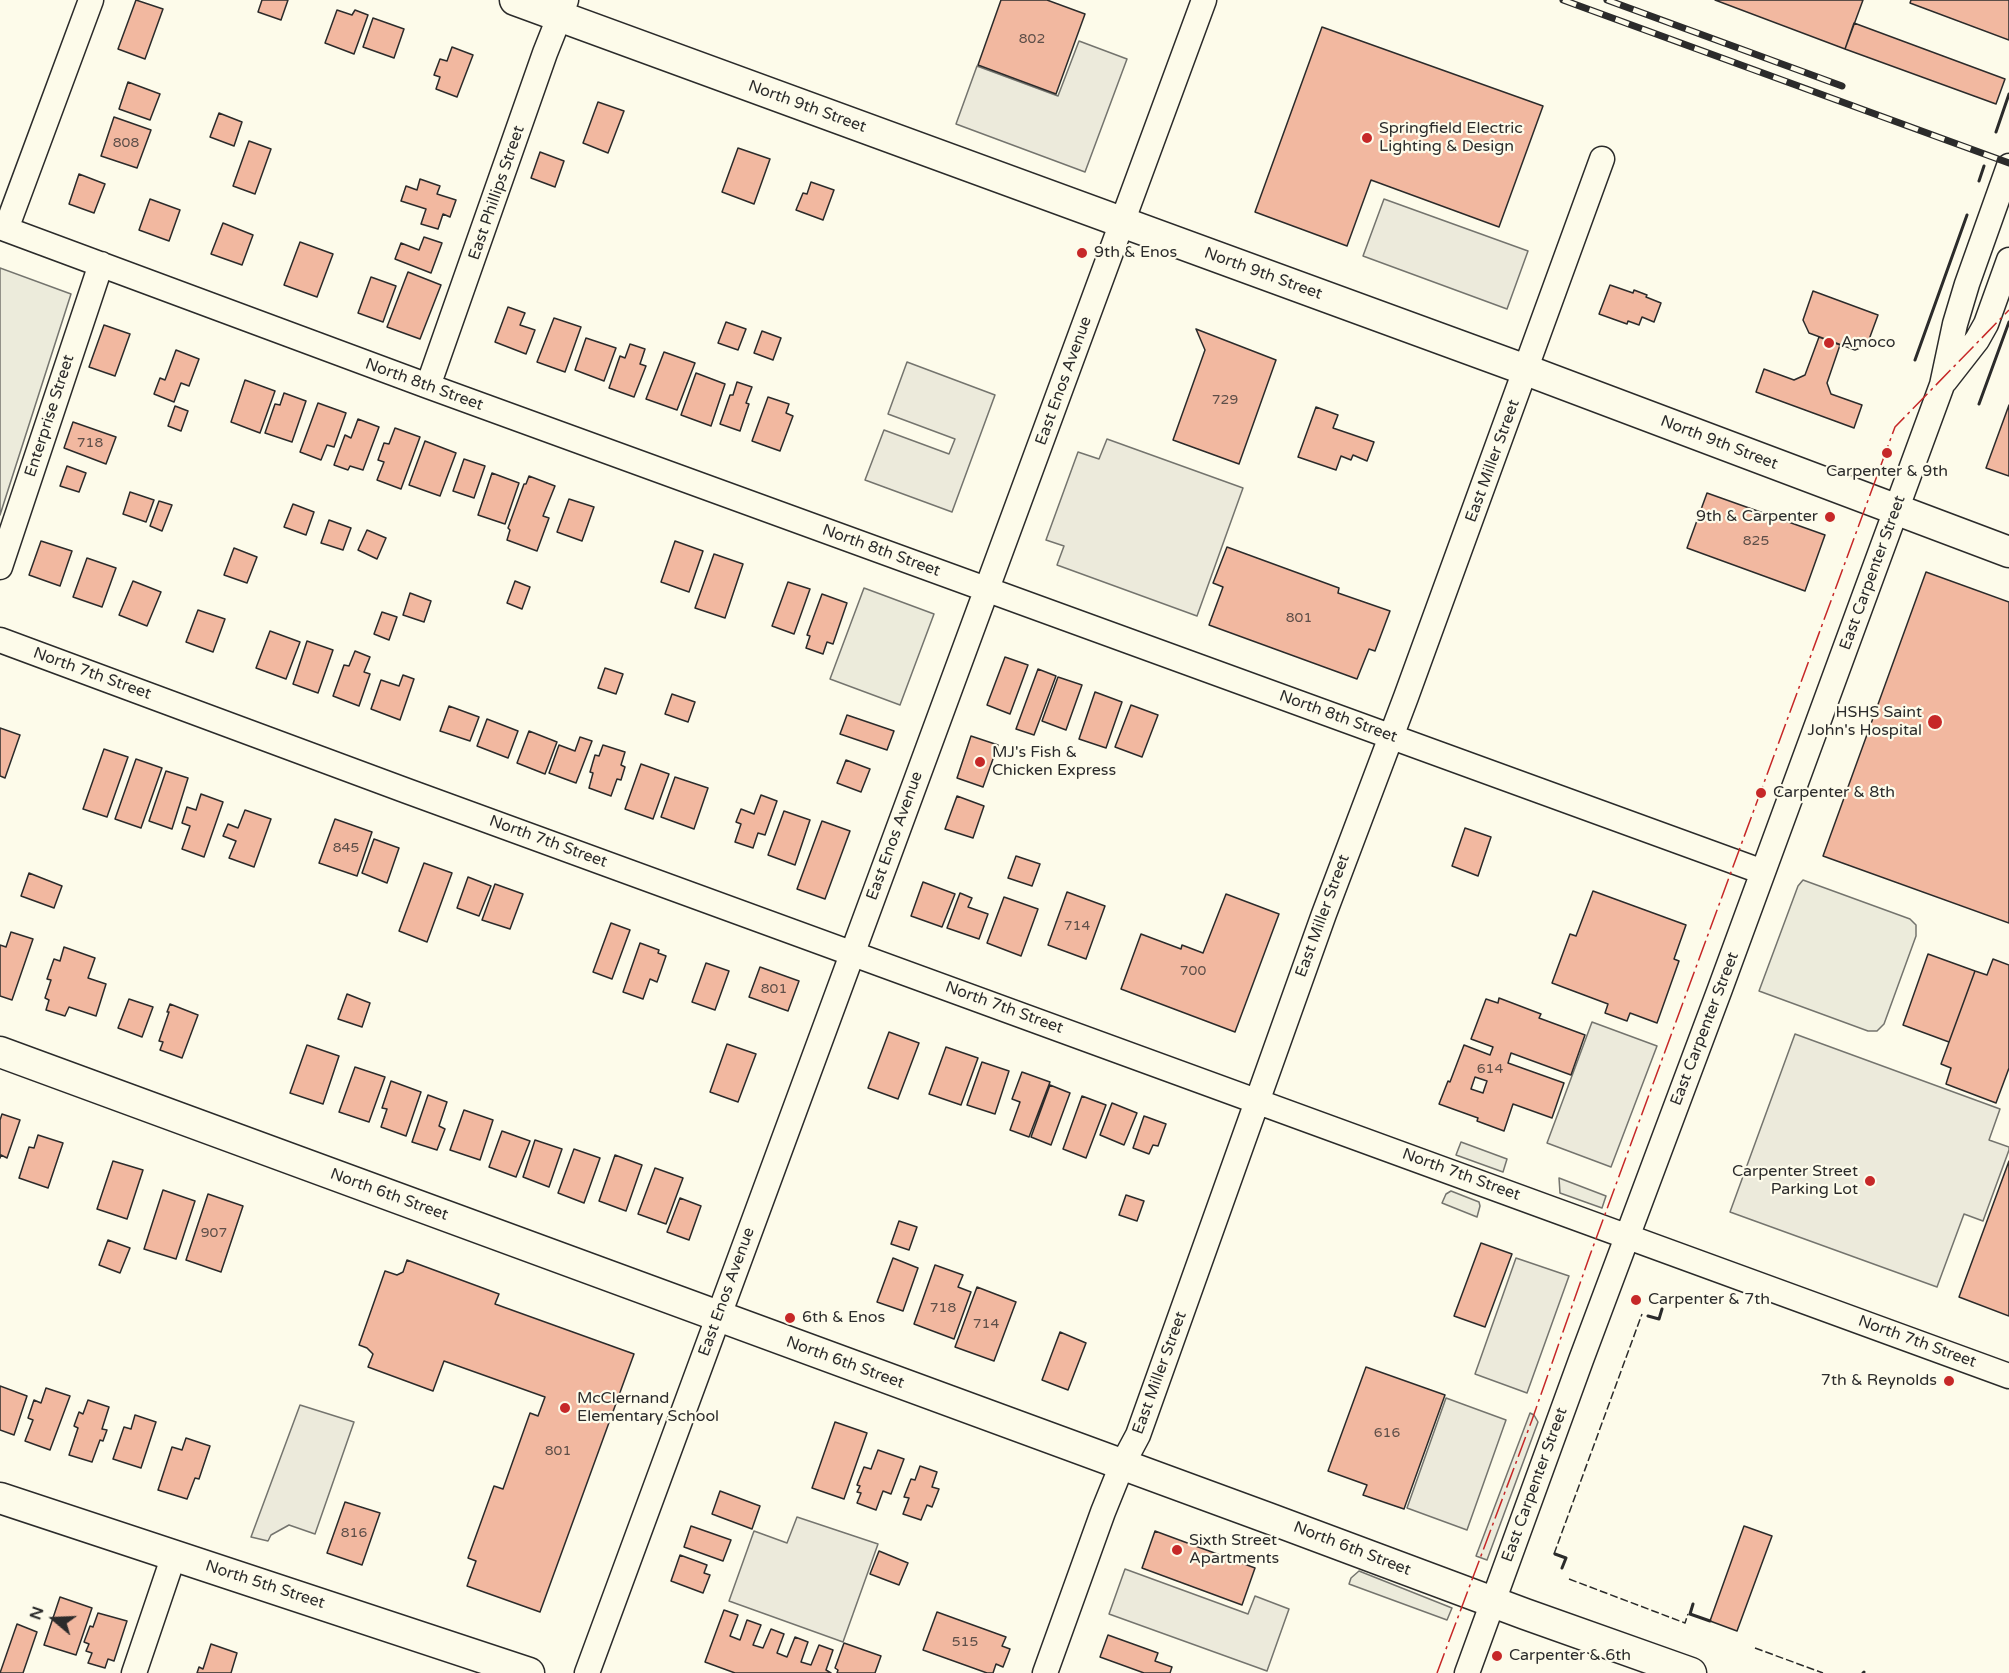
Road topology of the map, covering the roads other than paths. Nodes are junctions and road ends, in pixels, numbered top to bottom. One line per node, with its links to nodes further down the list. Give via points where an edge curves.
1 (91, 0): 8 (street)
2 (515, 0): 4 (main road, North 9th Street)
3 (1204, 0): 7 (street, East Enos Avenue)
4 (563, 8): 7 (main road, North 9th Street); 13 (street, East Phillips Street)
5 (1602, 159): 11 (street, East Miller Street)
6 (2009, 166): 12 (street, East Carpenter Street, via 1967,284)
7 (1123, 222): 11 (main road, North 9th Street); 17 (street, East Enos Avenue)
8 (3, 228): 10 (street, North 8th Street)
9 (2009, 260): 12 (street, East Carpenter Street, via 1986,324)
10 (100, 264): 13 (street, North 8th Street); 16 (street, Enterprise Street)
11 (1526, 370): 14 (main road, North 9th Street); 19 (street, East Miller Street)
12 (1942, 386): 14 (street, East Carpenter Street)
13 (428, 387): 17 (street, North 8th Street)
14 (1896, 510): 15 (main road, North 9th Street); 20 (street, East Carpenter Street)
15 (2009, 552)
16 (0, 567)
17 (987, 589): 19 (street, North 8th Street); 21 (street, East Enos Avenue)
18 (0, 640): 21 (street, North 7th Street)
19 (1391, 737): 20 (street, North 8th Street); 23 (street, East Miller Street)
20 (1763, 872): 24 (street, East Carpenter Street)
21 (853, 953): 23 (street, North 7th Street); 25 (street, East Enos Avenue)
22 (0, 1052): 25 (main road, North 6th Street)
23 (1257, 1100): 24 (street, North 7th Street); 27 (street, East Miller Street, via 1137,1435)
24 (1627, 1237): 26 (street, North 7th Street); 30 (street, East Carpenter Street)
25 (719, 1316): 27 (main road, North 6th Street); 33 (street, East Enos Avenue)
26 (2009, 1376)
27 (1122, 1465): 30 (main road, North 6th Street); 34 (street, East Miller Street)
28 (0, 1497): 29 (main road, North 5th Street)
29 (174, 1555): 31 (street); 32 (main road, North 5th Street)
30 (1493, 1602): 35 (street, East Carpenter Street); 36 (main road, North 6th Street)
31 (134, 1673)
32 (529, 1673)
33 (586, 1673)
34 (1045, 1673)
35 (1467, 1673)
36 (1691, 1673)

